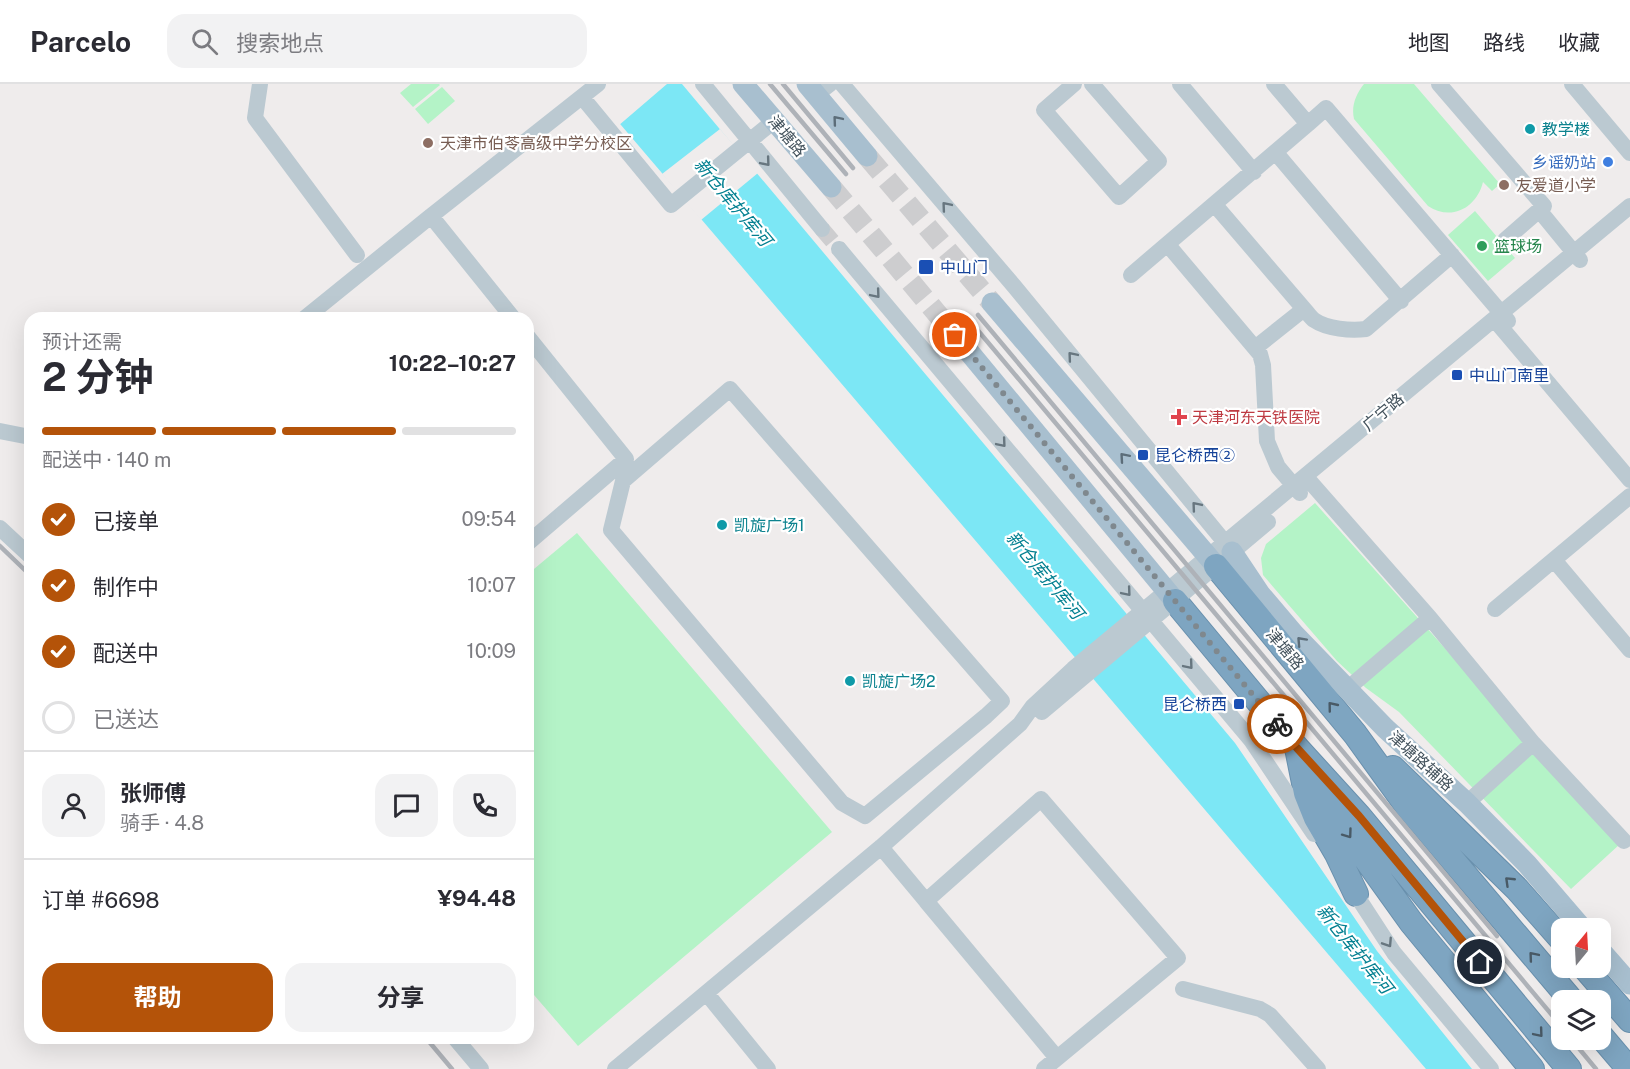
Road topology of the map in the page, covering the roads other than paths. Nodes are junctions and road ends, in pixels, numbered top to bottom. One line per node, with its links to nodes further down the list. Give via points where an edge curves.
1 (260, 84): 30 (street, via 255,118)
2 (703, 84): 15 (street)
3 (743, 84): 13 (main road, 津塘路)
4 (842, 84): 51 (street, one-way to 4, via 1014,286)
5 (1074, 84): 6 (street, via 1044,110 1119,197 1159,161)
6 (1092, 84)
7 (1180, 84): 19 (street)
8 (1274, 84): 14 (street)
9 (1439, 84): 23 (street, via 1544,206)
10 (1572, 84): 17 (street)
11 (818, 88): 18 (main road, one-way to 11)
12 (591, 89): 15 (street, via 671,205); 24 (street)
13 (774, 121): 15 (street); 20 (main road, 津塘路)
14 (1308, 124): 16 (street); 31 (street, via 1326,108)
15 (750, 141): 26 (street, one-way to 26)
16 (1276, 153): 19 (street); 34 (street)
17 (1630, 153)
18 (867, 156)
19 (1254, 172): 21 (street)
20 (831, 187)
21 (1215, 206): 28 (street); 36 (street)
22 (1630, 206): 32 (street, 广宁路)
23 (1539, 210): 27 (street); 32 (street)
24 (432, 216): 37 (street); 38 (street)
25 (1630, 220): 32 (street, 广宁路)
26 (822, 229)
27 (1504, 240)
28 (1168, 245): 33 (street); 42 (street)
29 (839, 249): 55 (street, one-way to 55)
30 (357, 255)
31 (1452, 255): 34 (street); 39 (street)
32 (1578, 257): 39 (street, 广宁路)
33 (1131, 275)
34 (1401, 301): 36 (street, via 1366,329 1358,330 1329,327 1314,320)
35 (992, 303): 51 (main road, 津塘路, one-way to 35)
36 (1304, 309): 42 (street)
37 (312, 312)
38 (508, 312)
39 (1501, 320): 45 (street); 46 (street, 广宁路)
40 (955, 335): 53 (main road)
41 (534, 344): 49 (street, via 626,459)
42 (1256, 348): 46 (street, via 1263,364 1267,441 1278,467)
43 (0, 431): 44 (street)
44 (24, 435)
45 (1630, 480)
46 (1303, 486): 51 (street, 广宁路); 56 (street)
47 (1630, 496): 52 (street)
48 (0, 528): 50 (street)
49 (534, 538)
50 (24, 550)
51 (1220, 554): 53 (street, 广宁路); 58 (main road, 津塘路辅路, one-way to 51); 61 (highway, 津塘路, one-way to 51)
52 (1554, 560): 54 (street); 57 (street)
53 (1170, 596): 55 (street, 广宁路); 63 (highway)
54 (1494, 609)
55 (1143, 618): 60 (street, 广宁路, via 1033,706); 67 (street, one-way to 67, via 1251,740)
56 (1430, 618): 58 (street); 62 (street)
57 (1630, 650)
58 (1346, 690): 64 (main road, 津塘路辅路)
59 (1002, 701): 59 (street, via 865,816 857,812 842,803 611,530 623,481 730,388); 60 (street)
60 (1020, 724): 66 (street, 广宁路)
61 (1355, 734): 70 (highway, one-way to 61, via 1518,889); 75 (highway, 津塘路, one-way to 61, via 1407,806)
62 (1533, 743): 64 (street); 65 (street)
63 (1297, 748): 67 (highway, via 1312,809); 86 (highway, one-way to 86, via 1340,823 1411,922); 87 (highway, one-way to 87, via 1359,816)
64 (1467, 803): 69 (main road, 津塘路辅路)
65 (1624, 841)
66 (881, 847): 68 (street); 76 (street, 广宁路)
67 (1356, 894): 85 (street, one-way to 85, via 1394,953)
68 (926, 901): 80 (street); 80 (street, via 1041,799 1178,958)
69 (1573, 918)
70 (1551, 927)
71 (1611, 962): 73 (main road)
72 (1594, 978): 77 (highway)
73 (1630, 984)
74 (1183, 989): 84 (street, via 1260,1009 1270,1015)
75 (1563, 990)
76 (707, 994): 82 (street, 广宁路); 83 (street)
77 (1630, 1020)
78 (460, 1044): 81 (street)
79 (1611, 1048): 88 (highway)
80 (1050, 1064)
81 (481, 1069)
82 (615, 1069)
83 (768, 1069)
84 (1318, 1069)
85 (1491, 1069)
86 (1532, 1069)
87 (1569, 1069)
88 (1629, 1069)

